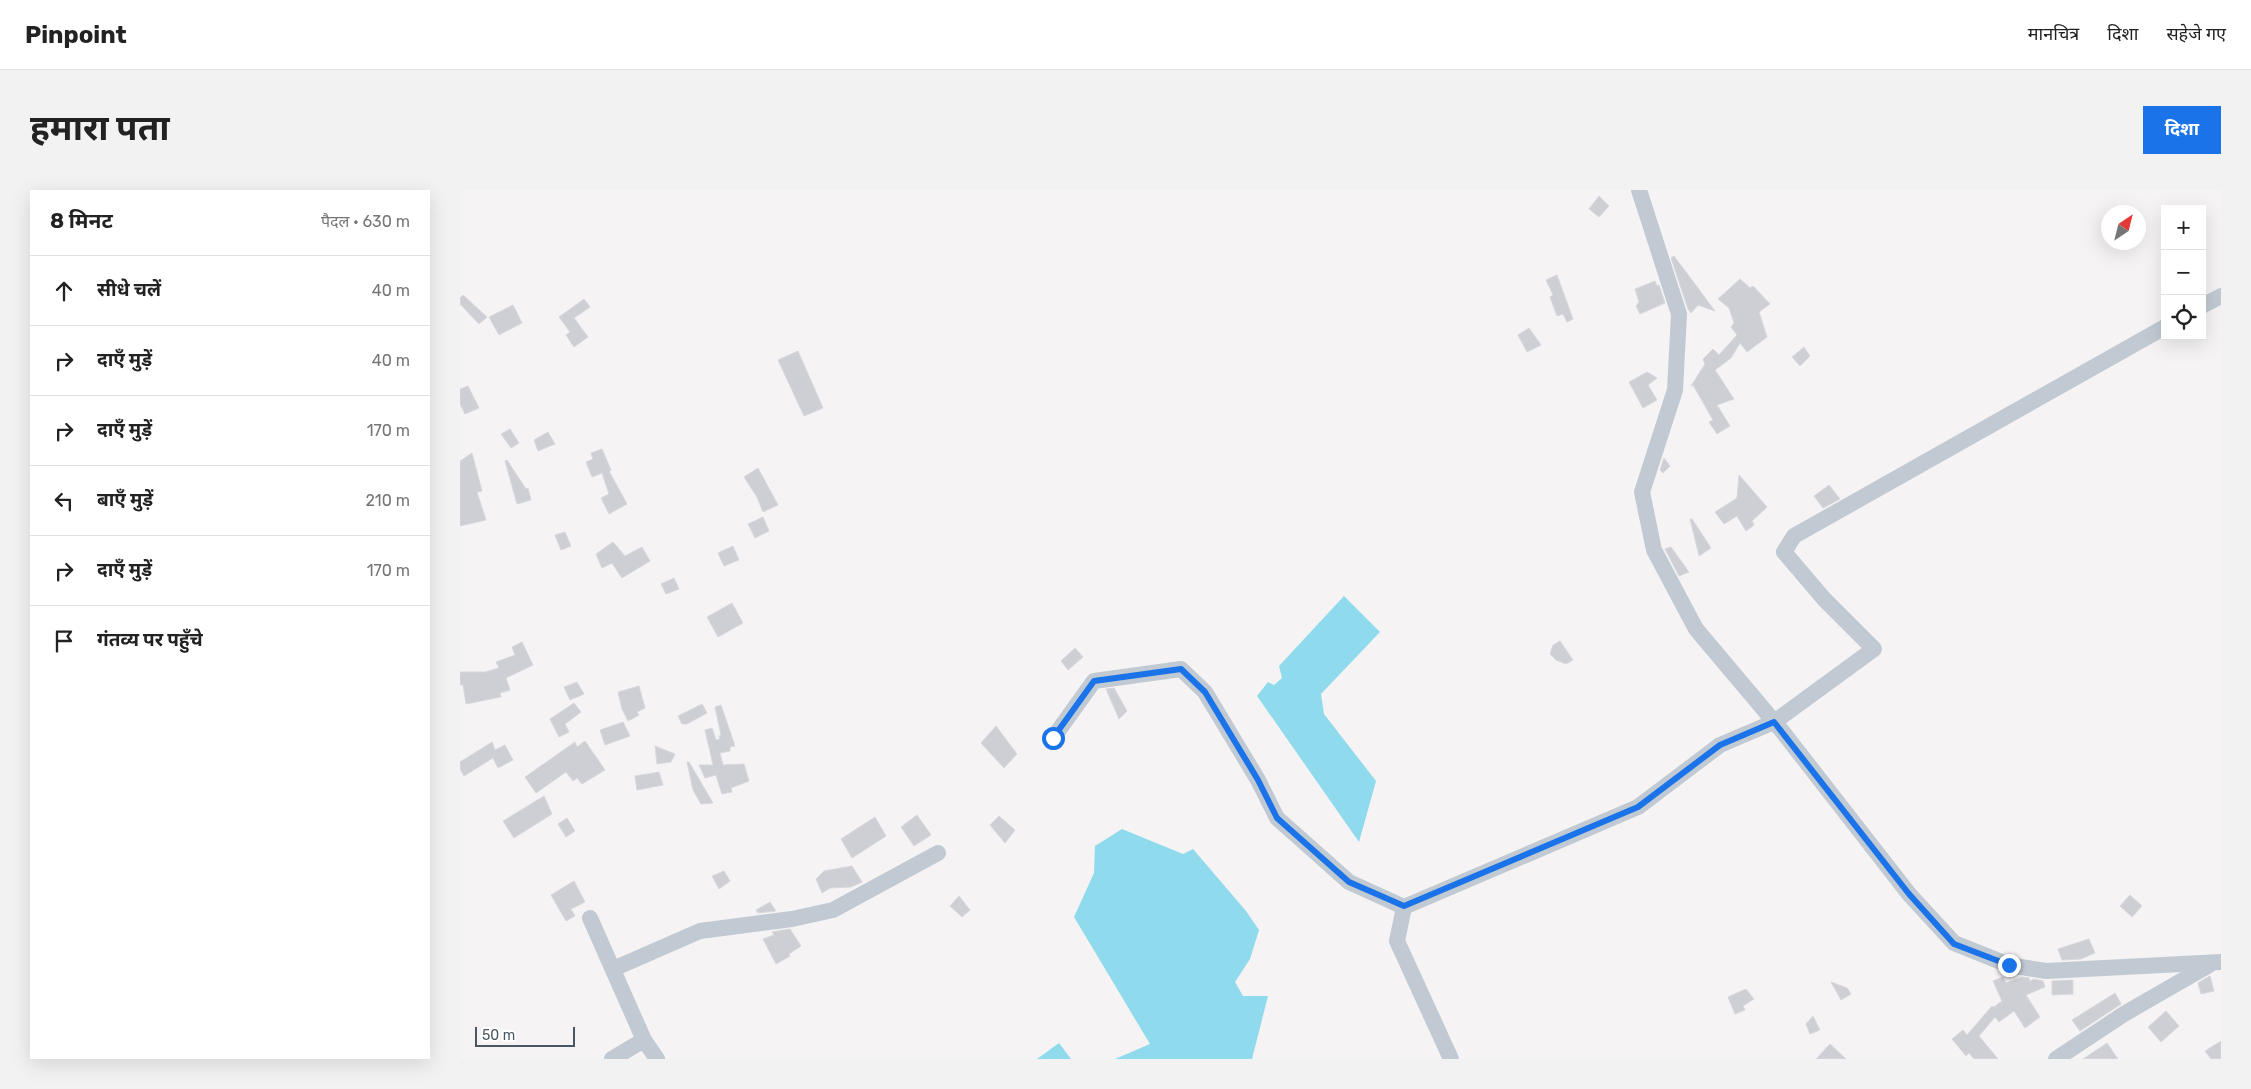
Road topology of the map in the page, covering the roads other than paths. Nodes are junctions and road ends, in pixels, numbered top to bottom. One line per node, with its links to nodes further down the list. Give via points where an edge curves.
1 (1639, 190): 5 (street, via 1679,314 1675,390 1642,492 1654,550 1696,629)
2 (2221, 296): 3 (street)
3 (2206, 304)
4 (2161, 329): 5 (street, via 1794,536 1784,552 1874,650)
5 (1774, 722): 8 (street, via 1720,745 1638,807); 10 (street, via 1909,894 1954,944 2009,965 2046,971)
6 (1053, 738): 8 (street, via 1094,681 1181,669 1205,692 1277,818 1349,882)
7 (938, 853): 11 (street, via 834,910 700,931)
8 (1404, 906): 15 (street, via 1397,942)
9 (590, 918): 11 (street)
10 (2216, 963): 16 (street, via 2124,1014)
11 (613, 970): 12 (street)
12 (644, 1040): 13 (street); 14 (street)
13 (612, 1059)
14 (658, 1059)
15 (1451, 1059)
16 (2056, 1059)

